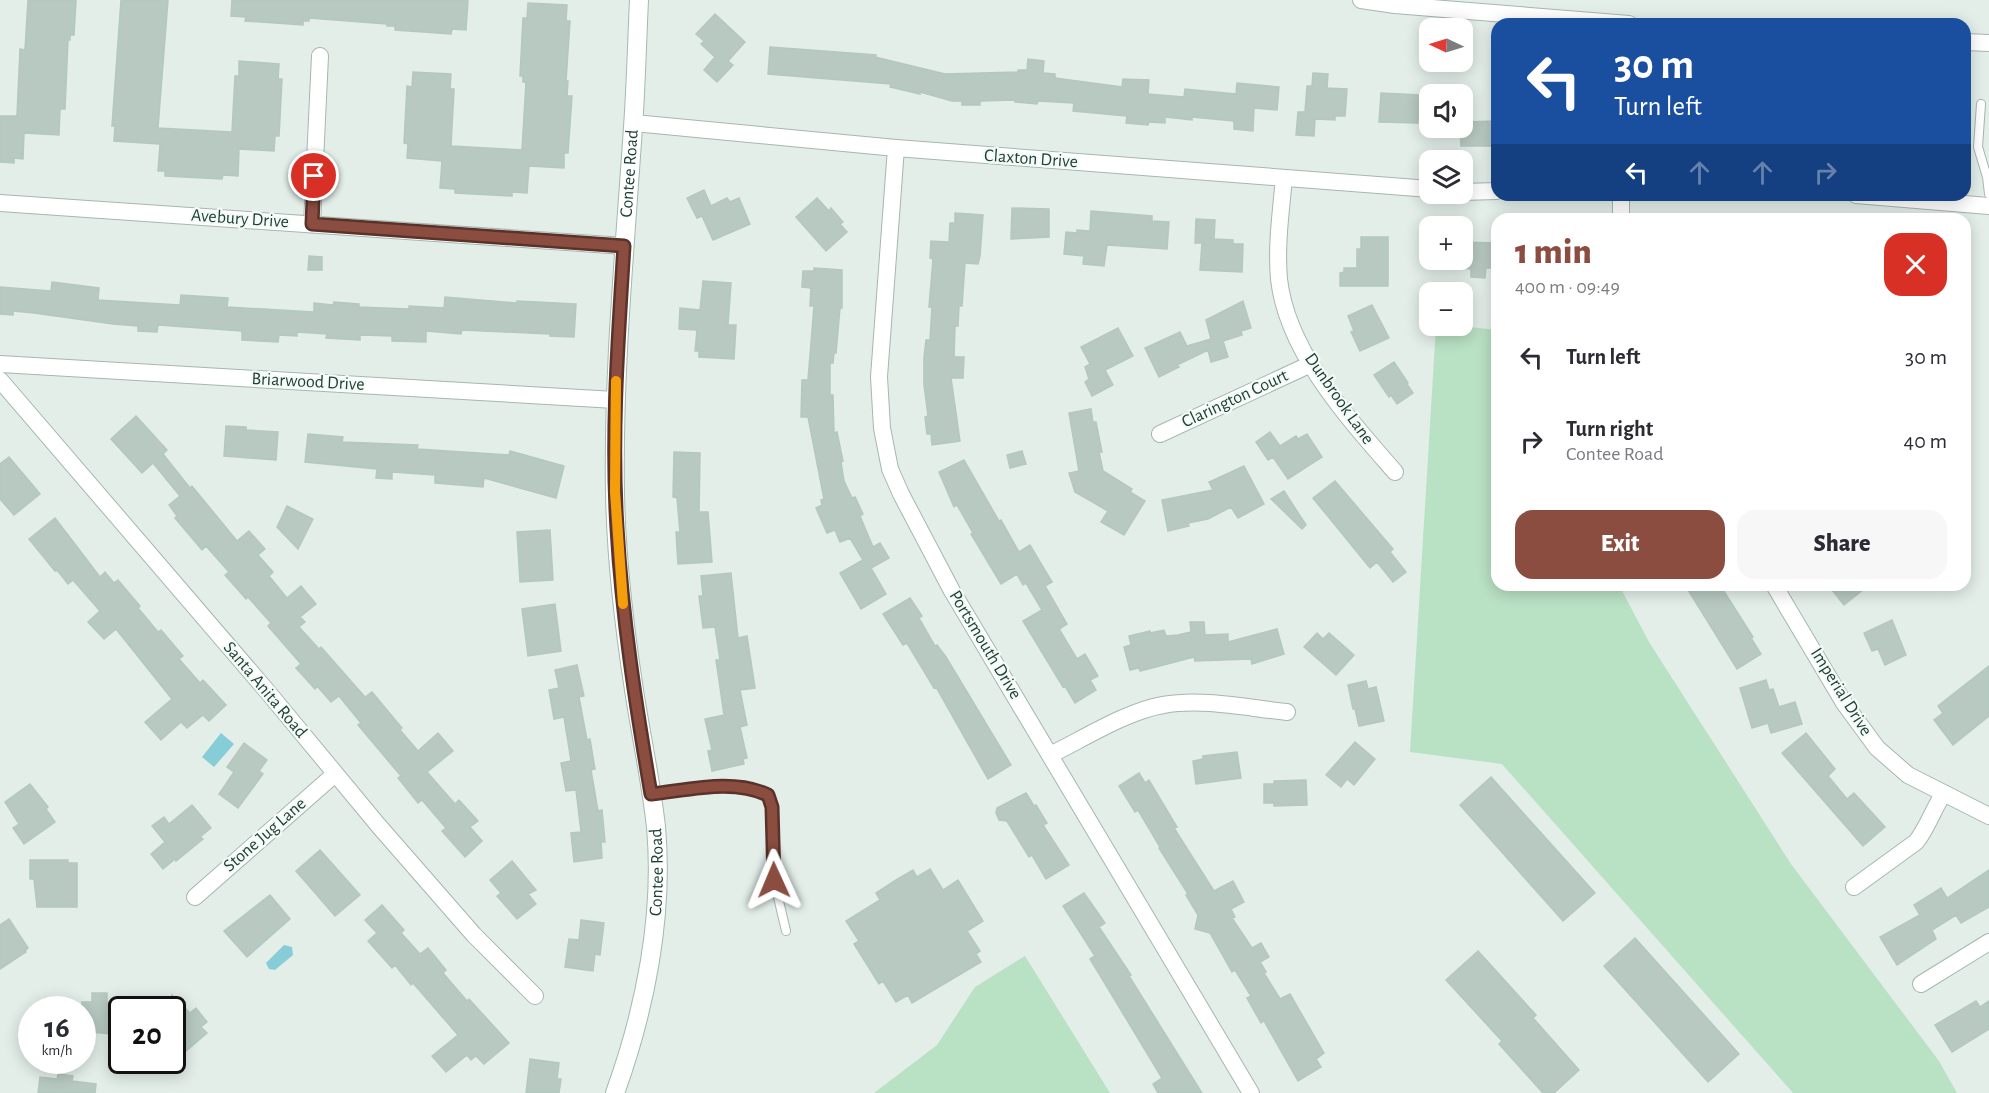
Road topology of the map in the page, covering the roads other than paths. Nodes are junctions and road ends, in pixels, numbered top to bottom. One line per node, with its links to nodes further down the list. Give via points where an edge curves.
1 (639, 0): 8 (street, Contee Road)
2 (1361, 0): 3 (street)
3 (1555, 18)
4 (1971, 42): 5 (street)
5 (1989, 43)
6 (321, 56): 18 (street)
7 (1981, 104): 14 (lane, via 1978,147)
8 (633, 123): 9 (street, Claxton Drive); 19 (street, Contee Road)
9 (896, 148): 10 (street, Claxton Drive); 28 (street, Portsmouth Drive, via 879,377 885,451 913,520)
10 (1284, 178): 11 (street, Claxton Drive); 21 (street, Dunbrook Lane, via 1280,279 1290,319)
11 (1419, 188)
12 (1491, 191): 13 (street)
13 (1473, 192)
14 (1989, 194)
15 (1929, 201): 17 (street)
16 (0, 203): 18 (street, Avebury Drive)
17 (1989, 206)
18 (312, 224): 19 (street, Avebury Drive)
19 (624, 246): 23 (street, Contee Road)
20 (0, 364): 23 (street, Briarwood Drive)
21 (1311, 364): 24 (street, Clarington Court); 25 (street, Dunbrook Lane, via 1362,435)
22 (0, 380): 29 (street, Santa Anita Road)
23 (615, 400): 31 (street, Contee Road, via 620,583)
24 (1160, 434)
25 (1395, 472)
26 (1778, 591): 30 (street, Imperial Drive, via 1844,703 1877,748 1908,775)
27 (1287, 712): 28 (street, via 1208,704 1162,705 1134,714)
28 (1050, 755): 40 (street, Portsmouth Drive)
29 (335, 774): 34 (street, Stone Jug Lane); 38 (street, Santa Anita Road, via 474,935)
30 (1944, 793): 32 (street, Imperial Drive); 33 (street, via 1916,842)
31 (651, 794): 35 (lane, via 719,786 753,788 768,795 772,807 774,880); 39 (street, Contee Road, via 657,860 652,938 634,1032)
32 (1989, 816)
33 (1854, 887)
34 (195, 897)
35 (786, 930)
36 (1989, 942): 37 (street)
37 (1921, 984)
38 (535, 996)
39 (615, 1093)
40 (1251, 1093)

